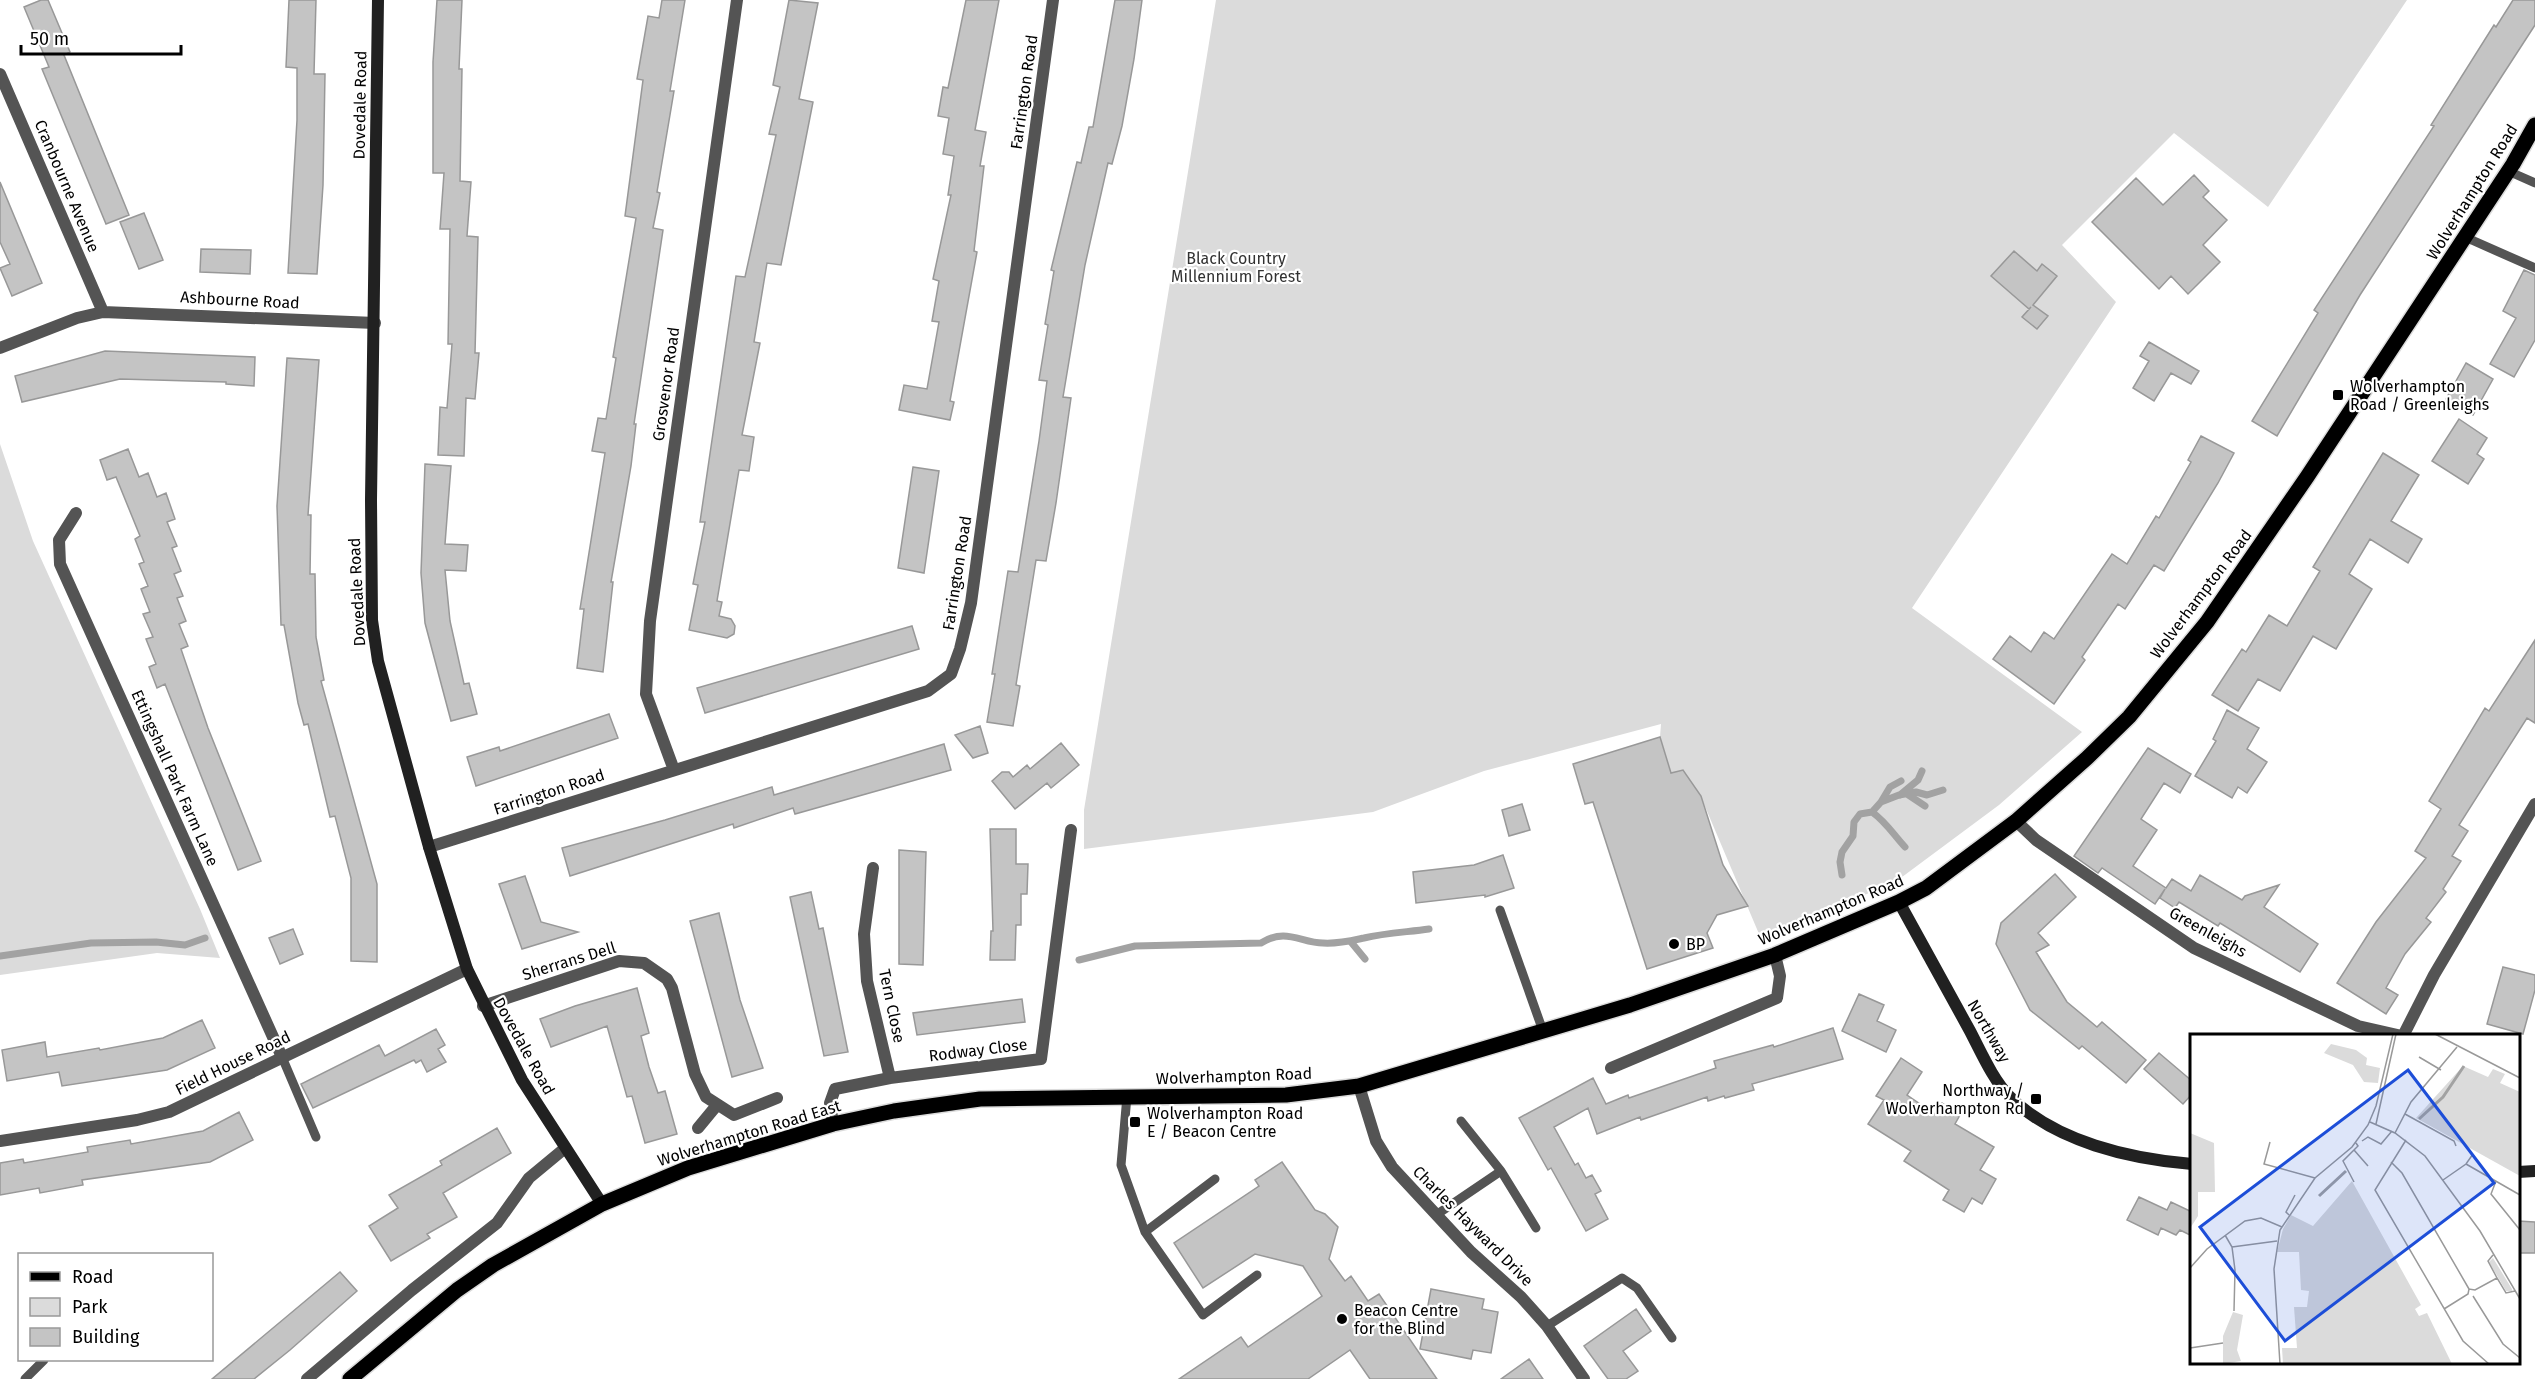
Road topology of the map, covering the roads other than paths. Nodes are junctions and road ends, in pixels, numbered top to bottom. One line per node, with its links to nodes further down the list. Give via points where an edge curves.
1 (378, 0): 11 (street, Dovedale Road)
2 (737, 0): 14 (street, Grosvenor Road, via 647,656 646,694)
3 (1053, 0): 14 (street, Farrington Road, via 971,603 951,674 928,691)
4 (0, 74): 10 (street, Cranbourne Avenue)
5 (2535, 125): 6 (main road, Wolverhampton Road)
6 (2508, 171): 7 (lane); 8 (main road, Wolverhampton Road)
7 (2535, 183)
8 (2465, 237): 9 (lane); 16 (main road, Wolverhampton Road, via 2207,622 2129,717)
9 (2535, 268)
10 (103, 312): 11 (street, Ashbourne Road); 12 (street, Ashbourne Road)
11 (375, 323): 18 (street, Dovedale Road, via 372,620 378,661)
12 (0, 348)
13 (76, 513): 28 (street, Ettingshall Park Farm Lane, via 59,540 60,564)
14 (674, 770): 18 (street, Farrington Road)
15 (2535, 804): 27 (street, Greenleighs)
16 (2016, 821): 20 (main road, Wolverhampton Road, via 1926,888); 26 (street, Greenleighs, via 2037,840 2194,948 2358,1026)
17 (1071, 830): 30 (street, Rodway Close, via 1041,1059)
18 (429, 847): 23 (street, Dovedale Road)
19 (873, 868): 30 (street, Tern Close, via 864,934 867,981)
20 (1899, 902): 22 (main road, Wolverhampton Road); 42 (street, Northway, via 2009,1096 2057,1129 2089,1142 2148,1160)
21 (1500, 910): 25 (lane)
22 (1775, 955): 25 (main road, Wolverhampton Road); 29 (street, via 1780,976 1777,998)
23 (466, 969): 24 (street, Dovedale Road); 28 (street, Field House Road)
24 (483, 1006): 34 (street, Sherrans Dell, via 619,961 644,963 667,979 672,988 695,1074 706,1097); 41 (street, Dovedale Road)
25 (1543, 1031): 31 (main road, Wolverhampton Road)
26 (2398, 1034)
27 (2404, 1034)
28 (282, 1057): 39 (lane); 40 (street, Field House Road, via 170,1112)
29 (1611, 1068)
30 (890, 1078): 37 (street, Rodway Close, via 835,1089 830,1103)
31 (1359, 1086): 32 (main road, Wolverhampton Road, via 1286,1095); 48 (street, Charles Hayward Drive, via 1376,1141 1392,1167)
32 (1127, 1096): 35 (main road, Wolverhampton Road, via 980,1099); 50 (lane, via 1121,1165)
33 (777, 1098): 34 (street, via 734,1114)
34 (717, 1105): 38 (street)
35 (894, 1110): 37 (main road, Wolverhampton Road East)
36 (1461, 1121): 43 (lane)
37 (833, 1124): 47 (main road, Wolverhampton Road East, via 688,1168)
38 (698, 1128)
39 (316, 1137)
40 (0, 1141)
41 (564, 1149): 47 (street, Dovedale Road); 56 (street, via 529,1178 497,1223)
42 (2190, 1164)
43 (1501, 1171): 48 (lane); 49 (lane)
44 (2535, 1171): 45 (street)
45 (2520, 1172)
46 (1215, 1179): 50 (lane)
47 (602, 1204): 57 (main road, Wolverhampton Road East, via 493,1265)
48 (1436, 1215): 52 (street, Charles Hayward Drive)
49 (1536, 1228)
50 (1145, 1232): 51 (lane, via 1203,1315)
51 (1257, 1275)
52 (1547, 1326): 53 (lane, via 1622,1278 1637,1288); 58 (street, Charles Hayward Drive)
53 (1672, 1338)
54 (42, 1361): 55 (lane)
55 (26, 1379)
56 (307, 1379)
57 (350, 1379)
58 (1584, 1379)

